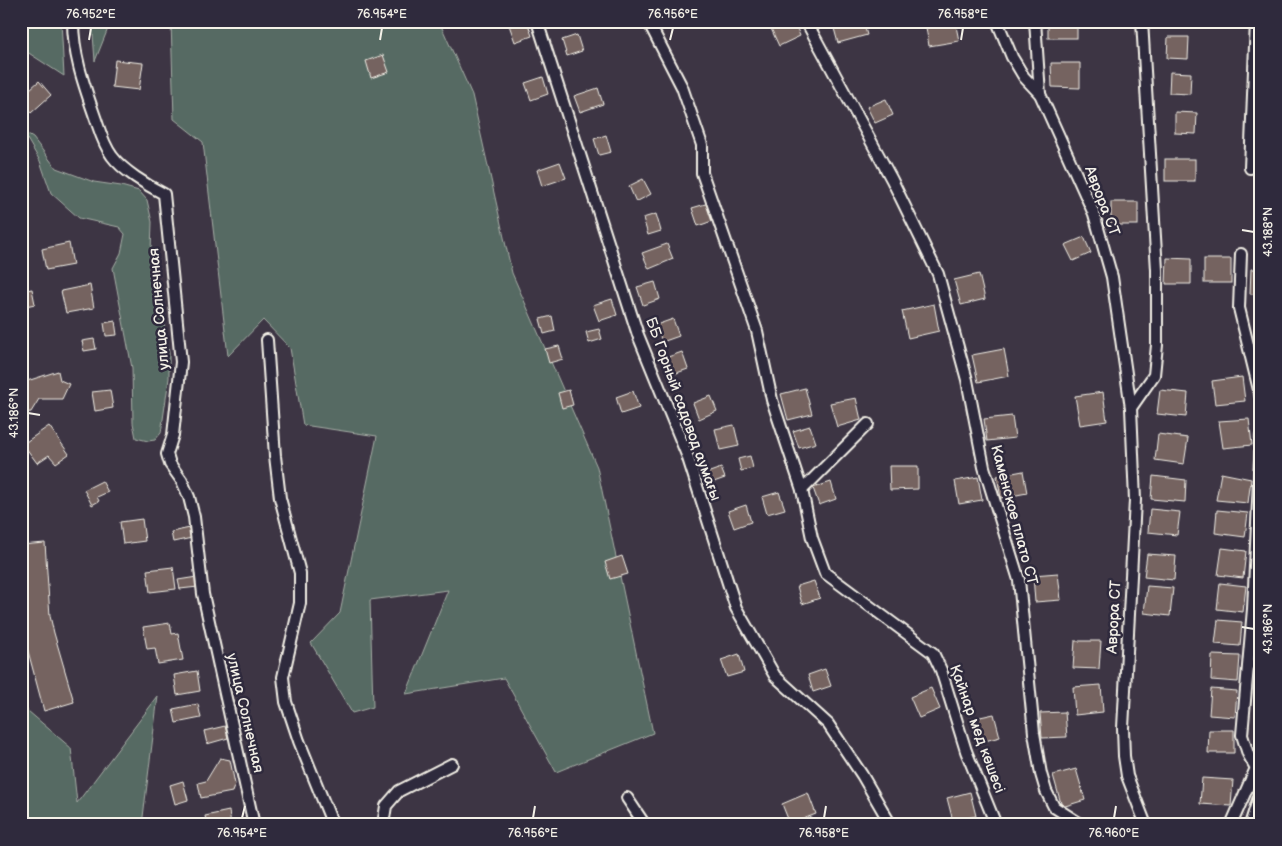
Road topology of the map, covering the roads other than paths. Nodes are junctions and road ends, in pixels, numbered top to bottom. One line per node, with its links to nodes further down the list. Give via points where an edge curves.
1 (73, 21): 22 (street, улица Солнечная, via 75,54 105,146 113,158 146,185 164,194 181,362 167,454 189,497 194,517 203,594)
2 (537, 21): 26 (street, ББ Горный садовод аумағы, via 638,335 687,455 736,608 775,676 828,724)
3 (648, 21): 17 (street, Қайнар мед көшесі, via 682,87 702,145 702,173 757,331 772,400)
4 (806, 21): 28 (street, Каменское плато СТ, via 892,180 938,274 967,380 984,467 1019,580 1034,733 1043,782 1054,807)
5 (998, 21): 9 (street, Аврора СТ, via 1012,57)
6 (1035, 21): 9 (street)
7 (1142, 21): 14 (street, via 1158,270 1157,345 1154,376)
8 (1256, 21): 10 (street)
9 (1040, 94): 14 (street, Аврора СТ, via 1094,214 1112,277)
10 (1250, 168)
11 (1241, 254): 13 (street, via 1239,308)
12 (267, 340): 23 (street, via 280,498 300,573 300,603 283,676 286,702)
13 (1261, 398)
14 (1131, 408): 29 (street, Аврора СТ, via 1135,500 1124,756 1127,776)
15 (868, 424): 17 (street)
16 (1261, 437): 19 (street, via 1253,608 1242,735 1248,754)
17 (802, 490): 27 (street, Қайнар мед көшесі, via 812,538 825,573 933,653 966,751)
18 (452, 764): 24 (street, via 399,791 386,806)
19 (1258, 766): 30 (street)
20 (1261, 794): 31 (street)
21 (627, 798): 25 (street)
22 (254, 825)
23 (333, 825)
24 (383, 825)
25 (645, 825)
26 (891, 825)
27 (996, 825)
28 (1082, 825)
29 (1146, 825)
30 (1232, 825)
31 (1251, 825)

